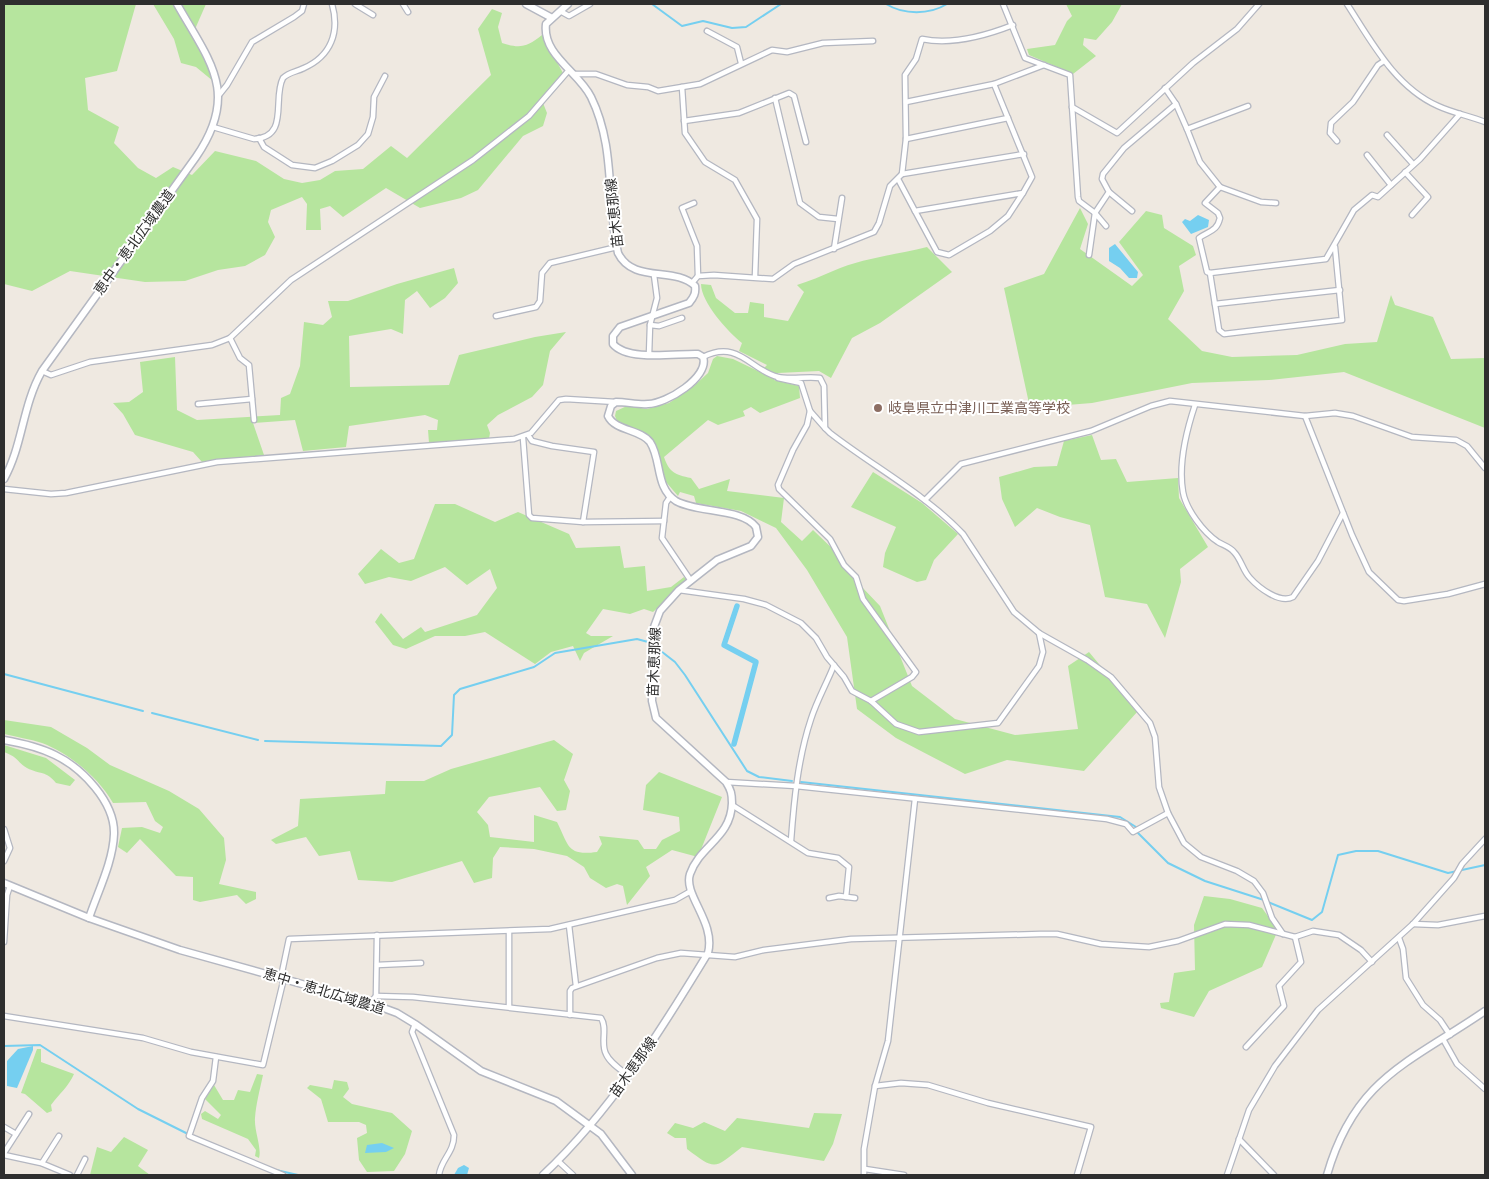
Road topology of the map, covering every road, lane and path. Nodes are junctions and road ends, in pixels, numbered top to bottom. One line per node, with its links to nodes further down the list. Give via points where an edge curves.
1 (177, 4): 27 (street, 恵中・恵北広域農道, via 213,68)
2 (304, 4): 27 (street, via 302,11 294,17 252,42 228,86)
3 (332, 4): 40 (street, via 335,27 331,44 314,63 283,78 277,123)
4 (355, 4): 14 (street)
5 (402, 4): 13 (street)
6 (526, 4): 15 (street)
7 (568, 4): 12 (street)
8 (590, 4): 12 (street, via 569,16)
9 (1003, 4): 16 (street)
10 (1259, 4): 26 (street, via 1237,29)
11 (1347, 4): 19 (street)
12 (561, 7): 15 (street)
13 (408, 12)
14 (373, 15)
15 (552, 18): 22 (street, 苗木恵那線, via 546,24 546,36 554,52)
16 (1013, 25): 21 (street, via 1025,58); 29 (street, via 961,40 940,43 922,40 906,75)
17 (707, 31): 20 (street, via 736,47)
18 (873, 42): 20 (street, via 823,43 787,52 772,50)
19 (1384, 60): 33 (street, via 1411,88 1436,106); 42 (street, via 1353,102 1331,123 1330,133)
20 (741, 63): 25 (street, via 700,84)
21 (1044, 65): 24 (street); 32 (street, via 1070,75)
22 (571, 72): 25 (street, via 596,74 627,86 658,91); 63 (street, 苗木恵那線, via 592,98 606,136); 78 (street, via 529,116 473,160 291,280)
23 (386, 76): 40 (street, via 374,97 368,134 358,145 332,161 316,168 292,165 264,147)
24 (994, 84): 29 (street); 34 (street)
25 (682, 87): 35 (street)
26 (1165, 88): 30 (street); 32 (street, via 1117,132)
27 (218, 95): 37 (street, 恵中・恵北広域農道)
28 (775, 98): 35 (street, via 739,112); 43 (street, via 789,93 794,96); 61 (street, via 800,203 819,217)
29 (906, 102): 41 (street)
30 (1176, 104): 38 (street); 52 (street, via 1110,164 1102,177)
31 (1248, 106): 38 (street)
32 (1072, 108): 59 (street, via 1078,197)
33 (1460, 114): 36 (street); 46 (street)
34 (1008, 118): 41 (street); 44 (street)
35 (684, 121): 70 (street, via 685,133 705,162 735,180 757,219)
36 (1485, 122)
37 (214, 127): 40 (street, via 248,138); 81 (street, 恵中・恵北広域農道, via 196,157)
38 (1187, 129): 51 (street, via 1200,162)
39 (1387, 135): 46 (street)
40 (259, 138)
41 (906, 139): 48 (street)
42 (1337, 141)
43 (806, 142)
44 (1024, 154): 48 (street); 53 (street, via 1032,176)
45 (1367, 155): 50 (street)
46 (1413, 164): 47 (street)
47 (1405, 172): 50 (street); 60 (street, via 1428,198)
48 (902, 174): 49 (street)
49 (898, 179): 58 (street); 65 (street, via 890,186 874,232)
50 (1391, 185): 64 (street, via 1378,197 1372,195 1354,210)
51 (1220, 187): 55 (street, via 1257,201); 67 (street, via 1205,203 1218,213 1220,222 1212,232 1198,238 1207,272)
52 (1109, 192): 57 (street); 59 (street)
53 (1023, 193): 58 (street); 58 (street, via 1008,216 990,231 949,255 937,252)
54 (842, 198): 61 (street)
55 (1276, 202)
56 (694, 203): 69 (street, via 682,208 697,246)
57 (1132, 210)
58 (915, 211)
59 (1095, 212): 62 (street); 66 (street)
60 (1412, 215)
61 (838, 219): 65 (street)
62 (1106, 226)
63 (617, 247): 68 (street, 苗木恵那線, via 621,259 628,265); 74 (street, via 550,263 542,273 540,301 536,307)
64 (1335, 247): 67 (street, via 1326,259); 72 (street)
65 (834, 249): 70 (street, via 794,264 773,279)
66 (1089, 255)
67 (1210, 273): 73 (street)
68 (654, 275): 71 (street, 苗木恵那線, via 685,278); 75 (street, via 657,298)
69 (698, 276): 70 (street); 71 (street)
70 (755, 277)
71 (692, 283): 75 (street, via 695,294 689,303)
72 (1340, 290): 73 (street); 73 (street, via 1342,320 1234,333 1224,334 1218,330)
73 (1215, 304)
74 (496, 316)
75 (652, 316): 77 (street); 79 (street, via 620,327 613,336 613,344 617,348)
76 (682, 318): 77 (street, via 659,326)
77 (650, 325): 79 (street)
78 (230, 338): 81 (street, via 212,345 90,362 51,375); 83 (street, via 240,358 249,365)
79 (649, 355): 80 (street)
80 (703, 357): 82 (street, via 726,352 750,361); 84 (street, via 702,373 670,398 648,404)
81 (42, 372): 93 (street, 恵中・恵北広域農道, via 28,399 18,445)
82 (775, 377): 87 (street, via 801,383); 90 (street, via 806,376 824,381)
83 (252, 400): 85 (street); 89 (street)
84 (616, 402): 91 (street, via 559,400); 95 (street, via 608,412 610,420 648,440)
85 (198, 404)
86 (1195, 405): 88 (street); 96 (street, via 1166,401 1091,431 961,464); 97 (street, via 1186,437 1183,492 1188,506 1216,541 1235,552 1256,584 1278,598 1293,596 1318,561)
87 (810, 411): 90 (street); 105 (street, via 779,489 830,539 844,565 856,577 863,599 916,672)
88 (1305, 416): 92 (street, via 1335,413 1412,437 1456,440 1467,446); 97 (street)
89 (254, 420)
90 (825, 428): 96 (street)
91 (526, 436): 94 (street, via 217,462 66,493); 99 (street, via 529,515 532,518); 99 (street, via 532,441 552,446 594,452)
92 (1485, 468)
93 (4, 479)
94 (4, 489)
95 (670, 496): 98 (street); 100 (street, 苗木恵那線, via 690,506 745,518 758,531 756,542 751,546 717,560)
96 (925, 500): 103 (street, via 963,534 1007,604)
97 (1343, 512): 101 (street, via 1369,572 1398,600 1421,600)
98 (664, 521): 99 (street); 100 (street, via 662,538)
99 (582, 522)
100 (691, 581): 102 (street, 苗木恵那線)
101 (1485, 584)
102 (680, 590): 104 (street, via 744,599 786,615 801,623 816,638); 107 (street, 苗木恵那線, via 654,622 653,711 660,724)
103 (1039, 633): 105 (street, via 1043,652 1039,666 998,723 919,732 896,724); 111 (street, via 1111,677 1150,723 1155,737 1159,787)
104 (834, 665): 105 (street, via 852,691); 108 (street, via 811,718)
105 (871, 701)
106 (4, 740): 122 (street, via 42,750 70,764 89,782 110,813 114,827 112,844)
107 (726, 782): 108 (street); 110 (street, via 731,789)
108 (796, 786): 109 (street); 114 (street)
109 (915, 799): 111 (street, via 1119,821 1133,832); 130 (street)
110 (732, 805): 114 (street); 117 (street, via 728,826 691,872 689,882)
111 (1168, 813): 126 (street, via 1192,852 1254,881)
112 (4, 829): 115 (street, via 10,848)
113 (1485, 839): 123 (street)
114 (791, 841): 118 (street, via 808,853 838,858 850,867)
115 (4, 862)
116 (7, 884): 122 (street, 恵中・恵北広域農道); 131 (street)
117 (692, 891): 124 (street, via 674,900); 132 (street, via 709,932)
118 (846, 896): 119 (street); 120 (street)
119 (829, 898)
120 (855, 898)
121 (1485, 916): 123 (street, via 1438,925)
122 (89, 918): 136 (street, 恵中・恵北広域農道, via 180,950)
123 (1413, 924): 129 (street)
124 (569, 925): 125 (street); 137 (street)
125 (509, 931): 127 (street); 140 (street)
126 (1283, 934): 128 (street); 130 (street, via 1249,925 1225,924 1164,944 1130,948 1057,934)
127 (377, 935): 135 (street); 136 (street, via 289,939)
128 (1295, 937): 133 (street, via 1314,931 1340,935); 147 (street, via 1301,962 1279,986 1284,1006)
129 (1399, 938): 133 (street); 145 (street, via 1406,978 1423,1005 1440,1020)
130 (900, 939): 132 (street, via 833,941 735,957); 150 (street, via 888,1041)
131 (4, 942)
132 (708, 954): 137 (street, via 669,954); 149 (street, 苗木恵那線)
133 (1372, 962): 157 (street, via 1318,1010 1275,1066 1252,1103)
134 (421, 963): 135 (street)
135 (377, 965): 138 (street)
136 (282, 978): 139 (street, 恵中・恵北広域農道); 148 (street, via 263,1065)
137 (576, 986): 142 (street, via 570,991)
138 (376, 996): 139 (street); 140 (street, via 413,996)
139 (370, 1003): 144 (street, 恵中・恵北広域農道)
140 (509, 1007): 142 (street)
141 (1485, 1011): 145 (street)
142 (570, 1015): 149 (street, via 601,1018 606,1056)
143 (4, 1016): 148 (street, via 143,1038)
144 (415, 1024): 153 (street, 恵中・恵北広域農道, via 471,1066 556,1101); 167 (street, via 412,1032 454,1134 451,1152)
145 (1450, 1035): 146 (street)
146 (1443, 1039): 151 (street, via 1457,1064); 176 (street, via 1392,1072 1364,1098 1340,1138)
147 (1246, 1047)
148 (216, 1057): 163 (street, via 213,1081 202,1098 189,1136)
149 (629, 1076): 153 (street, 苗木恵那線)
150 (875, 1086): 162 (street, via 864,1149); 173 (street, via 901,1083 928,1085 1091,1127)
151 (1485, 1089)
152 (29, 1114): 155 (street)
153 (590, 1125): 160 (street, 苗木恵那線); 170 (street, 恵中・恵北広域農道)
154 (4, 1128): 155 (street)
155 (16, 1134): 158 (street)
156 (59, 1136): 161 (street)
157 (1238, 1139): 174 (street); 175 (street)
158 (4, 1154): 161 (street)
159 (85, 1159): 165 (street)
160 (558, 1161): 168 (street, 苗木恵那線); 169 (street)
161 (42, 1163): 164 (street)
162 (865, 1169): 171 (street); 172 (street)
163 (274, 1174): 166 (street)
164 (70, 1175)
165 (76, 1175)
166 (284, 1175)
167 (439, 1175)
168 (543, 1175)
169 (573, 1175)
170 (632, 1175)
171 (864, 1175)
172 (904, 1175)
173 (1077, 1175)
174 (1227, 1175)
175 (1274, 1175)
176 (1327, 1175)

